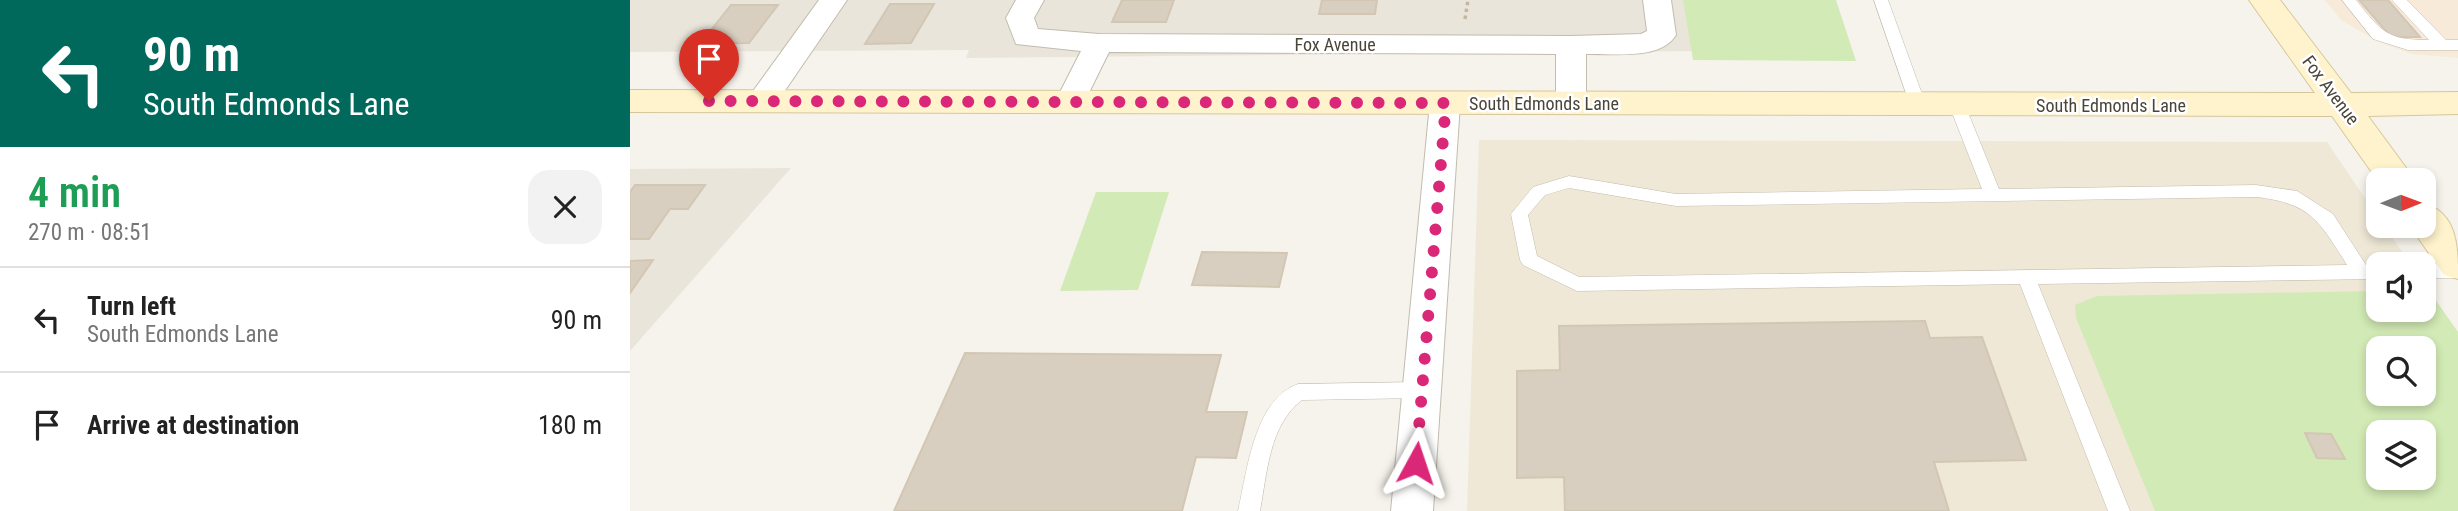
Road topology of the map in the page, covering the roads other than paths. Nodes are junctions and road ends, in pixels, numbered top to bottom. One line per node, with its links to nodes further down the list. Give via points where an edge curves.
1 (834, 0): 13 (street)
2 (1030, 0): 8 (street, Fox Avenue, via 1020,18 1026,37)
3 (1657, 0): 9 (street, Fox Avenue, via 1662,35 1646,43)
4 (1881, 0): 18 (lane)
5 (2264, 0): 19 (street, Fox Avenue)
6 (2348, 0): 10 (lane, via 2378,36 2408,45)
7 (2399, 0): 10 (lane)
8 (1099, 43): 9 (street, Fox Avenue); 14 (street)
9 (1571, 45): 16 (street)
10 (2442, 45): 11 (lane)
11 (2458, 46)
12 (630, 101): 13 (street, South Edmonds Lane)
13 (762, 102): 14 (street, South Edmonds Lane)
14 (1070, 102): 15 (street, South Edmonds Lane)
15 (1446, 103): 16 (street, South Edmonds Lane); 30 (street)
16 (1571, 103): 18 (street, South Edmonds Lane)
17 (2458, 103): 19 (street, South Edmonds Lane)
18 (1918, 104): 20 (street, South Edmonds Lane)
19 (2342, 104): 20 (street, South Edmonds Lane); 21 (street, Fox Avenue)
20 (1957, 105): 22 (lane)
21 (2388, 168)
22 (1993, 195): 25 (lane, via 2256,191 2291,195 2328,219); 29 (lane, via 1676,200 1569,182 1539,191 1519,214 1529,260 1577,284)
23 (2436, 234): 24 (street)
24 (2458, 264)
25 (2366, 267)
26 (2436, 271): 27 (lane)
27 (2458, 271)
28 (2366, 272): 29 (lane)
29 (2026, 277): 33 (lane)
30 (1422, 390): 31 (lane, via 1298,392 1286,398 1272,418); 32 (street)
31 (1249, 511)
32 (1412, 511)
33 (2119, 511)

